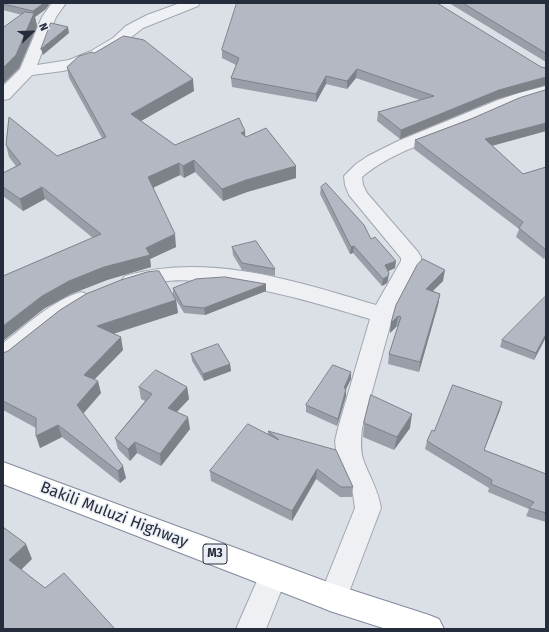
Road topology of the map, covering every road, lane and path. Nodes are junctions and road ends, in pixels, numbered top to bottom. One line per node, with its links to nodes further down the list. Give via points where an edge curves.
1 (59, 3): 3 (street, via 50,17)
2 (193, 3): 3 (street, via 130,30 118,42 85,59 53,69)
3 (27, 71): 5 (street)
4 (546, 90): 6 (street, via 509,102 389,154 353,176 359,195 411,261)
5 (3, 95)
6 (382, 315): 7 (street, via 284,286 184,272 147,276 108,289 54,315); 10 (street, via 348,441 350,458 366,494 368,508)
7 (3, 356)
8 (3, 473): 9 (highway, Bakili Muluzi Highway / M3)
9 (273, 576): 10 (highway, Bakili Muluzi Highway / M3); 11 (street)
10 (333, 598): 12 (highway, Bakili Muluzi Highway / M3)
11 (251, 629)
12 (429, 629)

